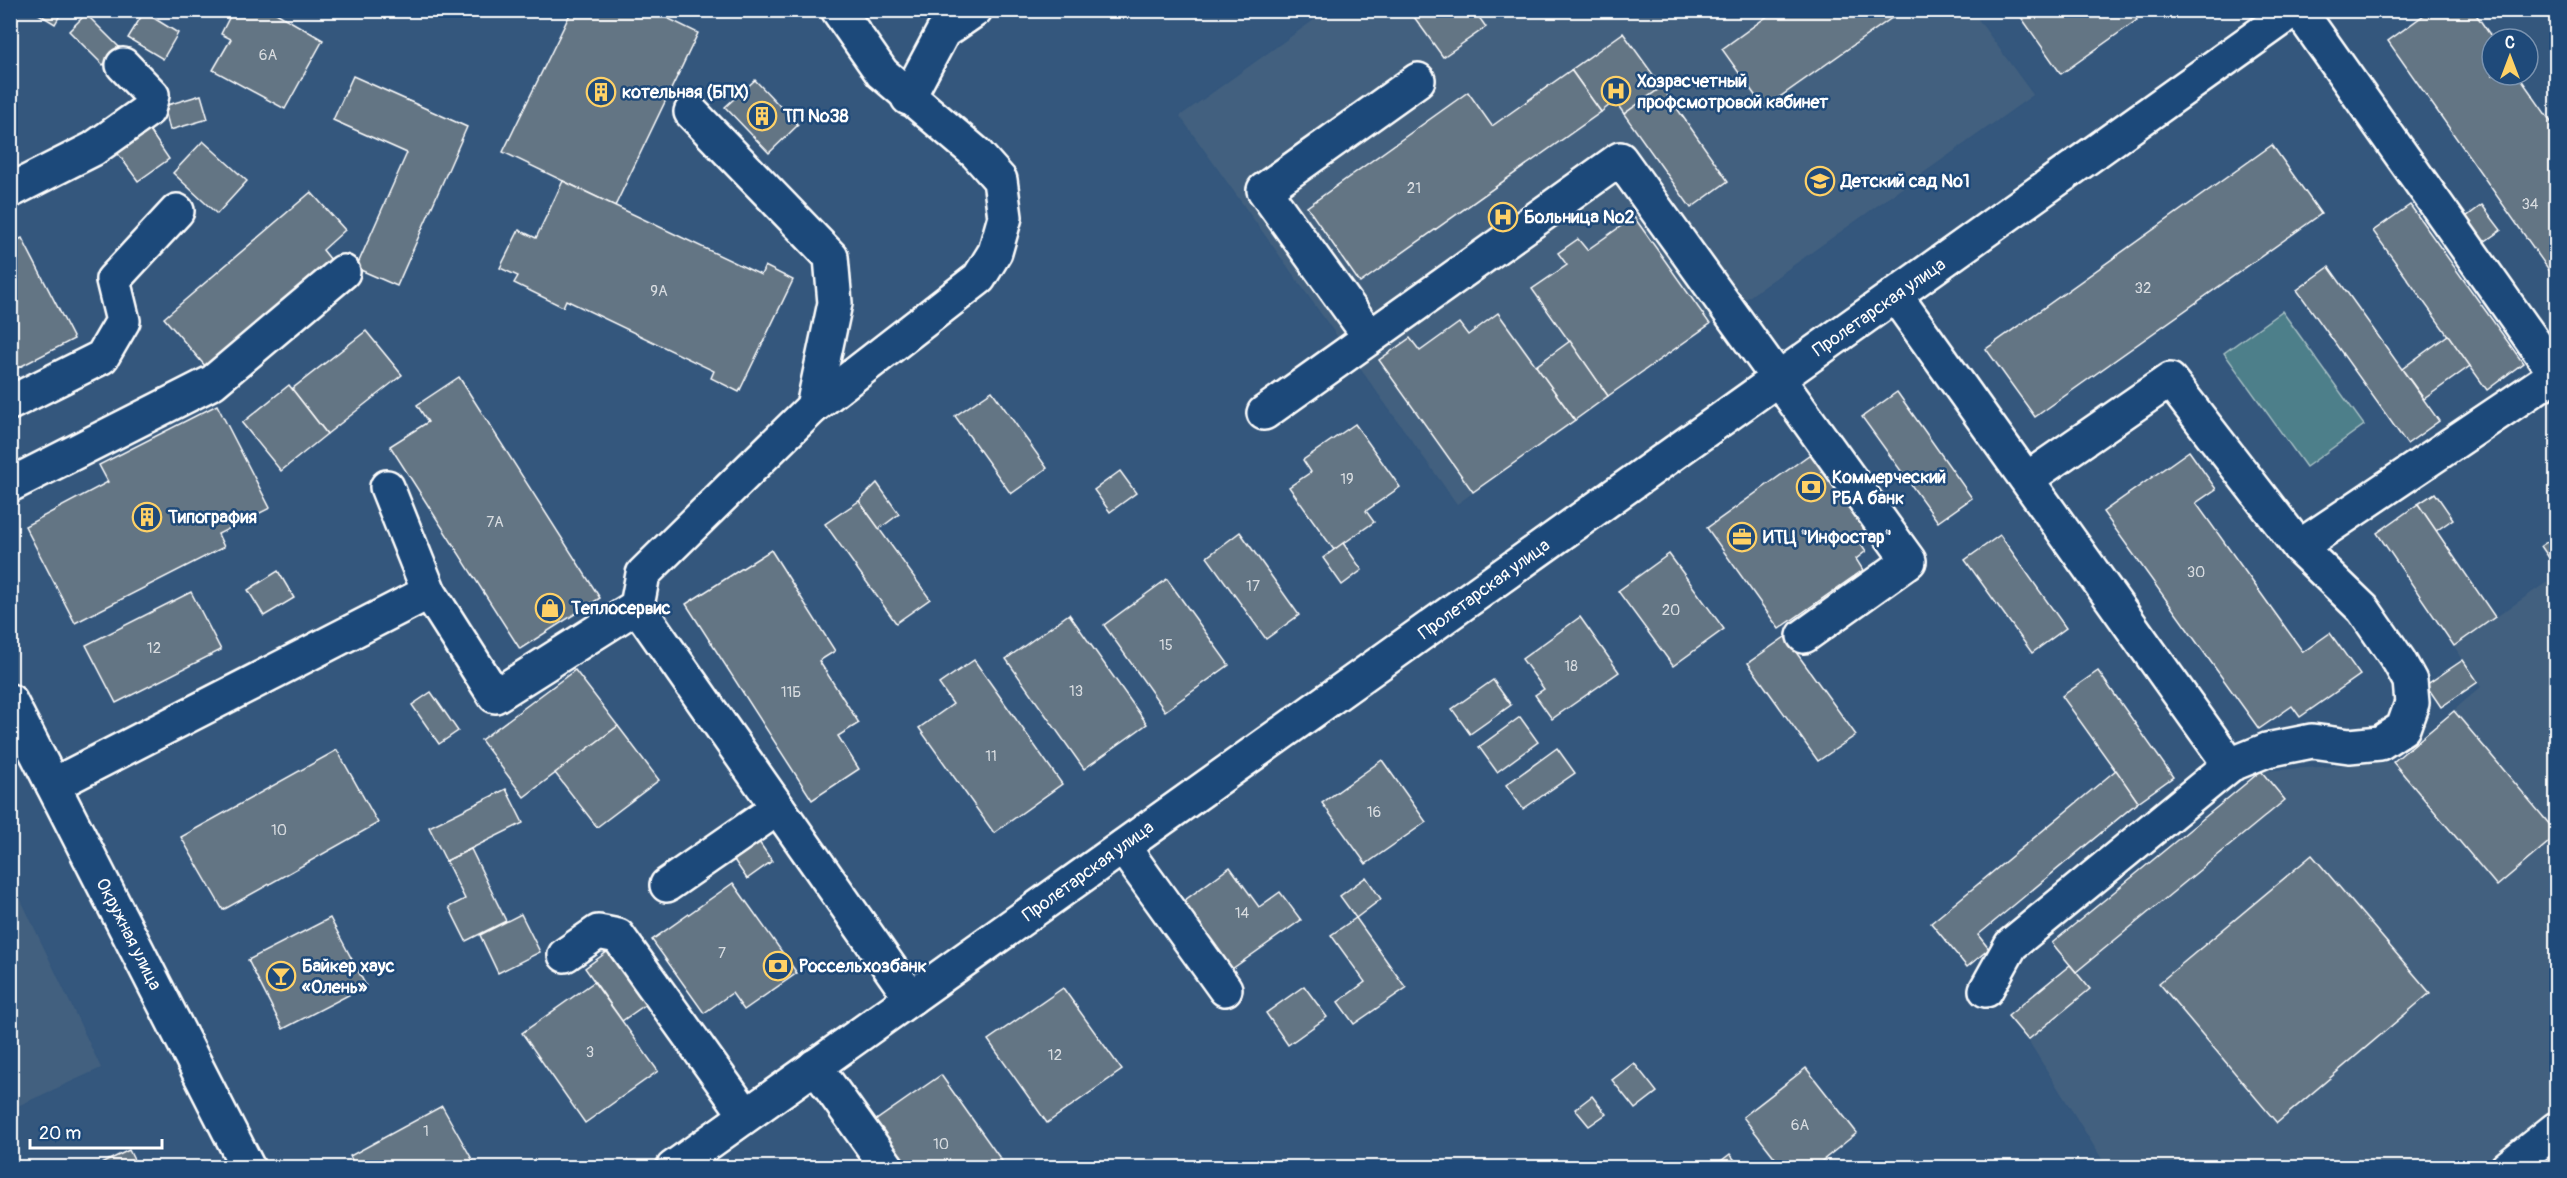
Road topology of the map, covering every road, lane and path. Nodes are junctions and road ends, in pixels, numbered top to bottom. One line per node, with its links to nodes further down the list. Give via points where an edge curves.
1 (838, 10): 7 (main road, via 882,73)
2 (975, 10): 7 (main road, via 943,32)
3 (2294, 10): 12 (main road, Пролетарская улица)
4 (2300, 10): 21 (main road, via 2556,374)
5 (123, 64): 9 (main road, via 152,95 148,110 93,149)
6 (1418, 80): 13 (main road, via 1264,190)
7 (908, 98): 16 (main road, via 976,153 1000,180 1005,217 995,252 979,278)
8 (691, 112): 16 (main road, via 831,257 835,303)
9 (10, 191)
10 (177, 211): 15 (main road, via 112,280 123,321 102,357)
11 (343, 272): 19 (main road, via 213,382)
12 (1895, 295): 14 (main road, Пролетарская улица); 18 (main road)
13 (1370, 337): 14 (main road, via 1620,159); 17 (main road)
14 (1778, 379): 24 (main road, via 1909,561); 29 (main road, Пролетарская улица)
15 (10, 403)
16 (813, 407): 23 (main road, via 643,574)
17 (1263, 413)
18 (2027, 479): 21 (main road, via 2170,380); 26 (main road)
19 (10, 485)
20 (387, 487): 22 (main road)
21 (2299, 547): 26 (main road, via 2363,609 2410,681 2412,703 2403,728 2380,743 2349,746 2312,741 2267,750)
22 (429, 592): 23 (main road, via 495,696); 27 (main road)
23 (637, 606): 28 (main road)
24 (1804, 636)
25 (10, 701): 27 (main road, Окружная улица)
26 (2230, 765): 33 (main road, via 2011,945)
27 (53, 785): 38 (main road, Окружная улица)
28 (778, 808): 30 (main road); 34 (main road)
29 (1123, 847): 32 (main road); 34 (main road, Пролетарская улица)
30 (668, 885)
31 (565, 954): 36 (main road, via 598,932 618,936)
32 (1225, 989)
33 (1986, 990)
34 (911, 998): 35 (main road, Пролетарская улица)
35 (815, 1066): 36 (main road, Пролетарская улица); 40 (main road)
36 (746, 1115): 39 (main road, Пролетарская улица)
37 (2556, 1129): 41 (main road)
38 (248, 1167)
39 (673, 1167)
40 (888, 1167)
41 (2507, 1167)

